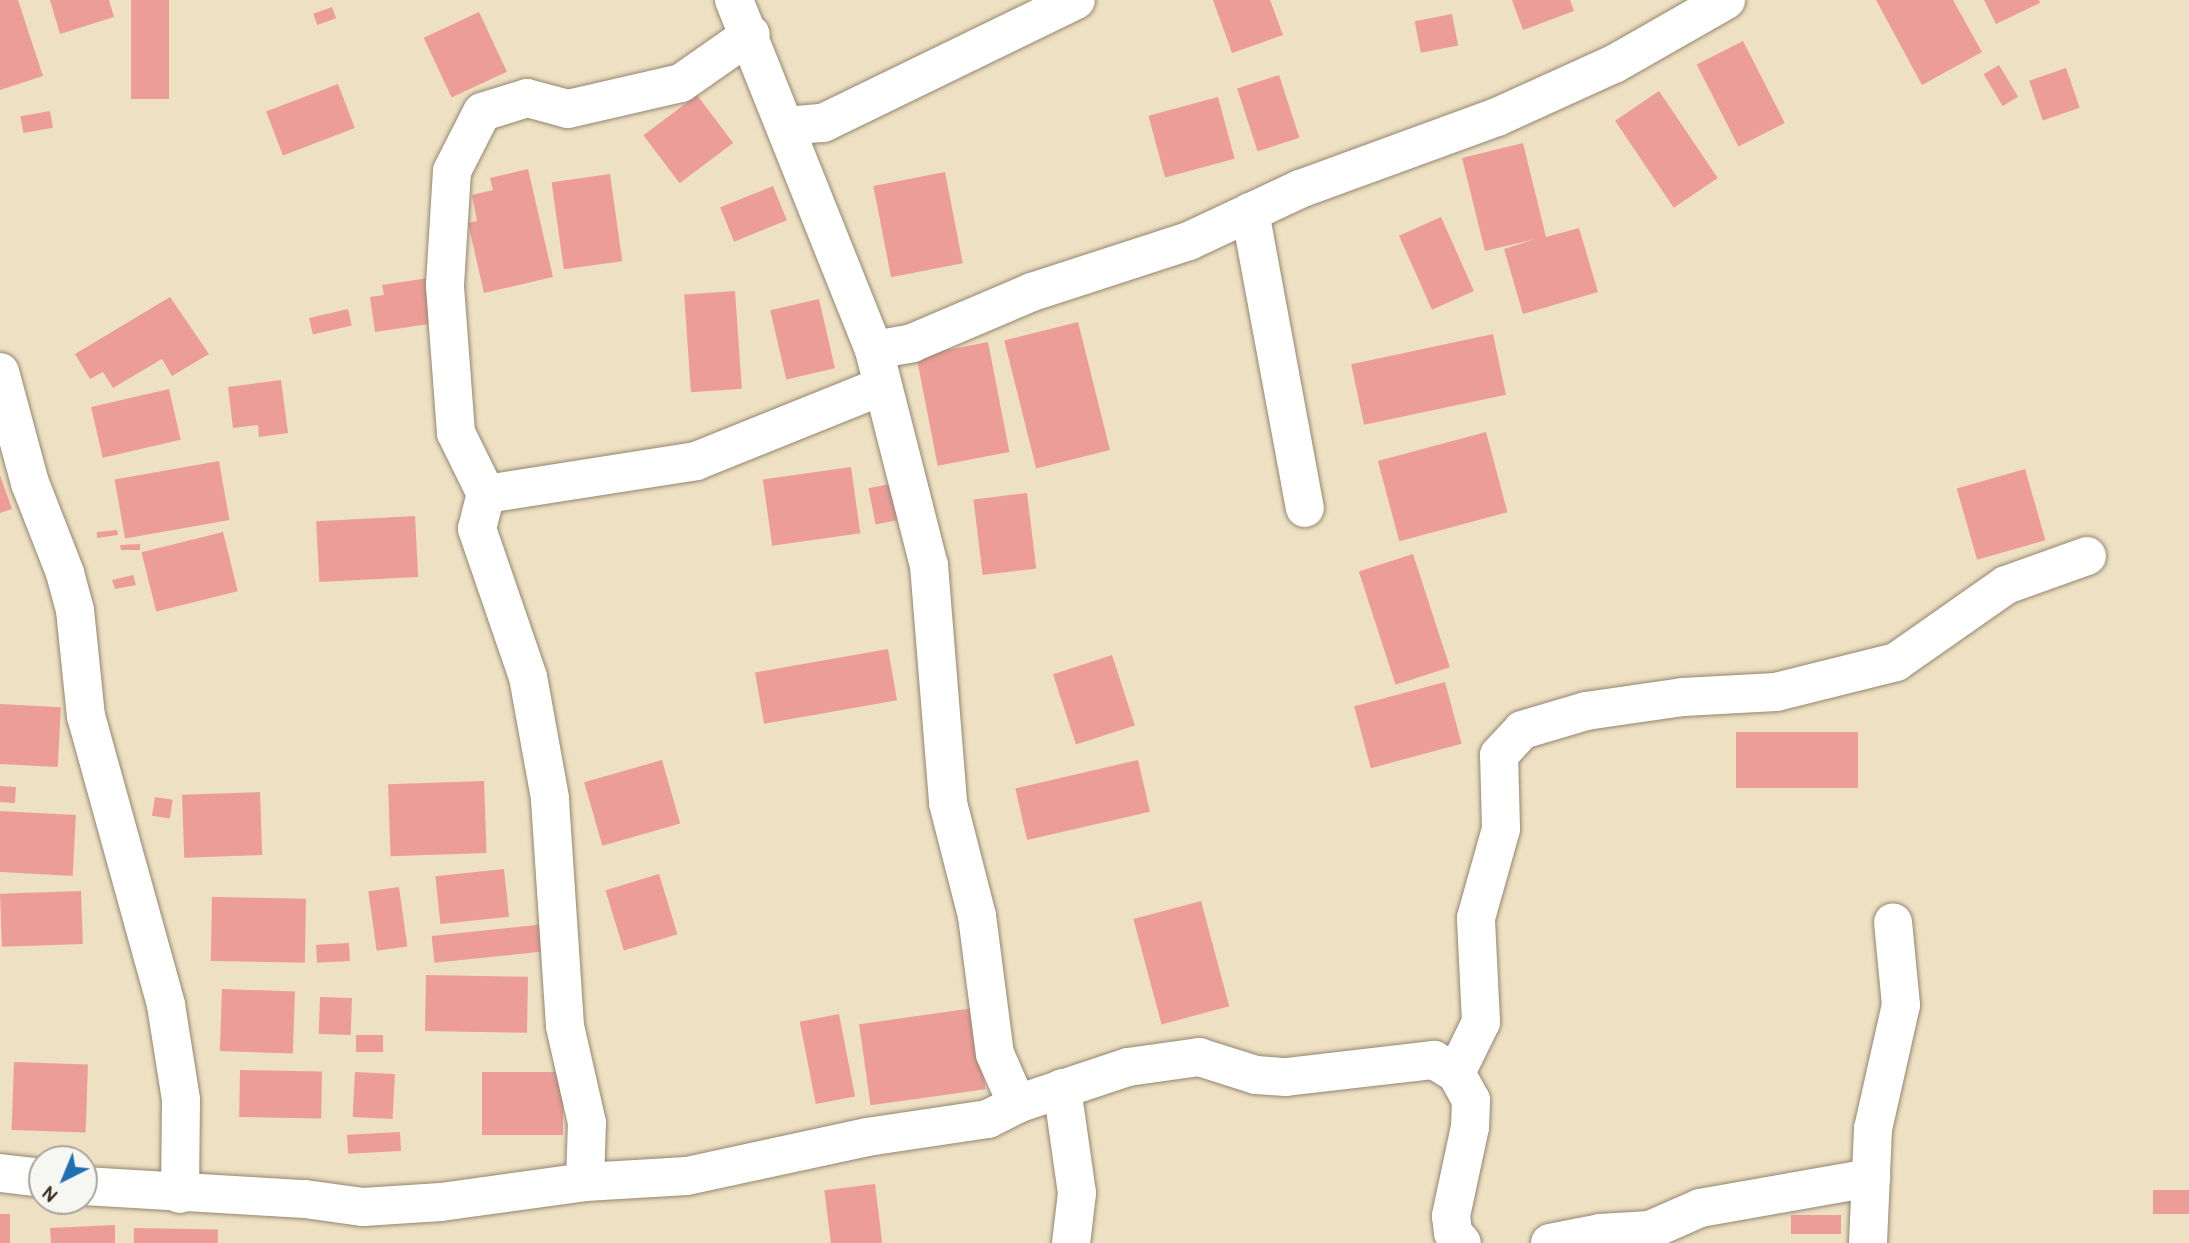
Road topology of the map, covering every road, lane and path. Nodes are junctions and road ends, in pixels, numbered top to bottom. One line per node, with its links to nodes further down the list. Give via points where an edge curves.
1 (734, 0): 4 (street)
2 (1076, 0): 5 (street, via 823,123)
3 (1726, 0): 6 (street, via 1614,64 1497,117)
4 (751, 34): 5 (street); 9 (street, via 681,83 568,109 527,98 482,112 452,171 444,285 456,433)
5 (786, 126): 7 (street)
6 (1250, 212): 7 (street, via 1189,241 1032,292 912,343); 10 (street)
7 (879, 368): 9 (street, via 696,461); 15 (street, via 929,565 948,803 977,916 995,1054)
8 (0, 372): 21 (street, via 30,483 75,610 88,727 166,1005 181,1100)
9 (486, 494): 19 (street, via 477,529 528,677 550,798 565,1026 587,1123)
10 (1305, 508)
11 (2087, 556): 13 (street, via 2006,585 1896,662 1776,692 1683,697 1600,709 1522,730 1499,755 1502,828 1476,918 1481,1022)
12 (1893, 922): 18 (street, via 1901,1004 1872,1129)
13 (1456, 1073): 14 (street, via 1434,1060 1286,1077 1256,1075 1199,1057 1128,1066); 23 (street, via 1471,1100 1470,1127 1451,1216 1453,1233)
14 (1062, 1088): 15 (street); 22 (street, via 1076,1193)
15 (1017, 1104): 19 (street, via 988,1119 867,1137 687,1176)
16 (0, 1172): 17 (street)
17 (28, 1176)
18 (1871, 1178): 24 (street, via 1700,1208 1650,1230); 25 (street)
19 (585, 1182): 21 (street, via 363,1207 237,1194)
20 (98, 1187): 21 (street)
21 (180, 1194)
22 (1071, 1243)
23 (1462, 1243)
24 (1550, 1243)
25 (1868, 1243)

